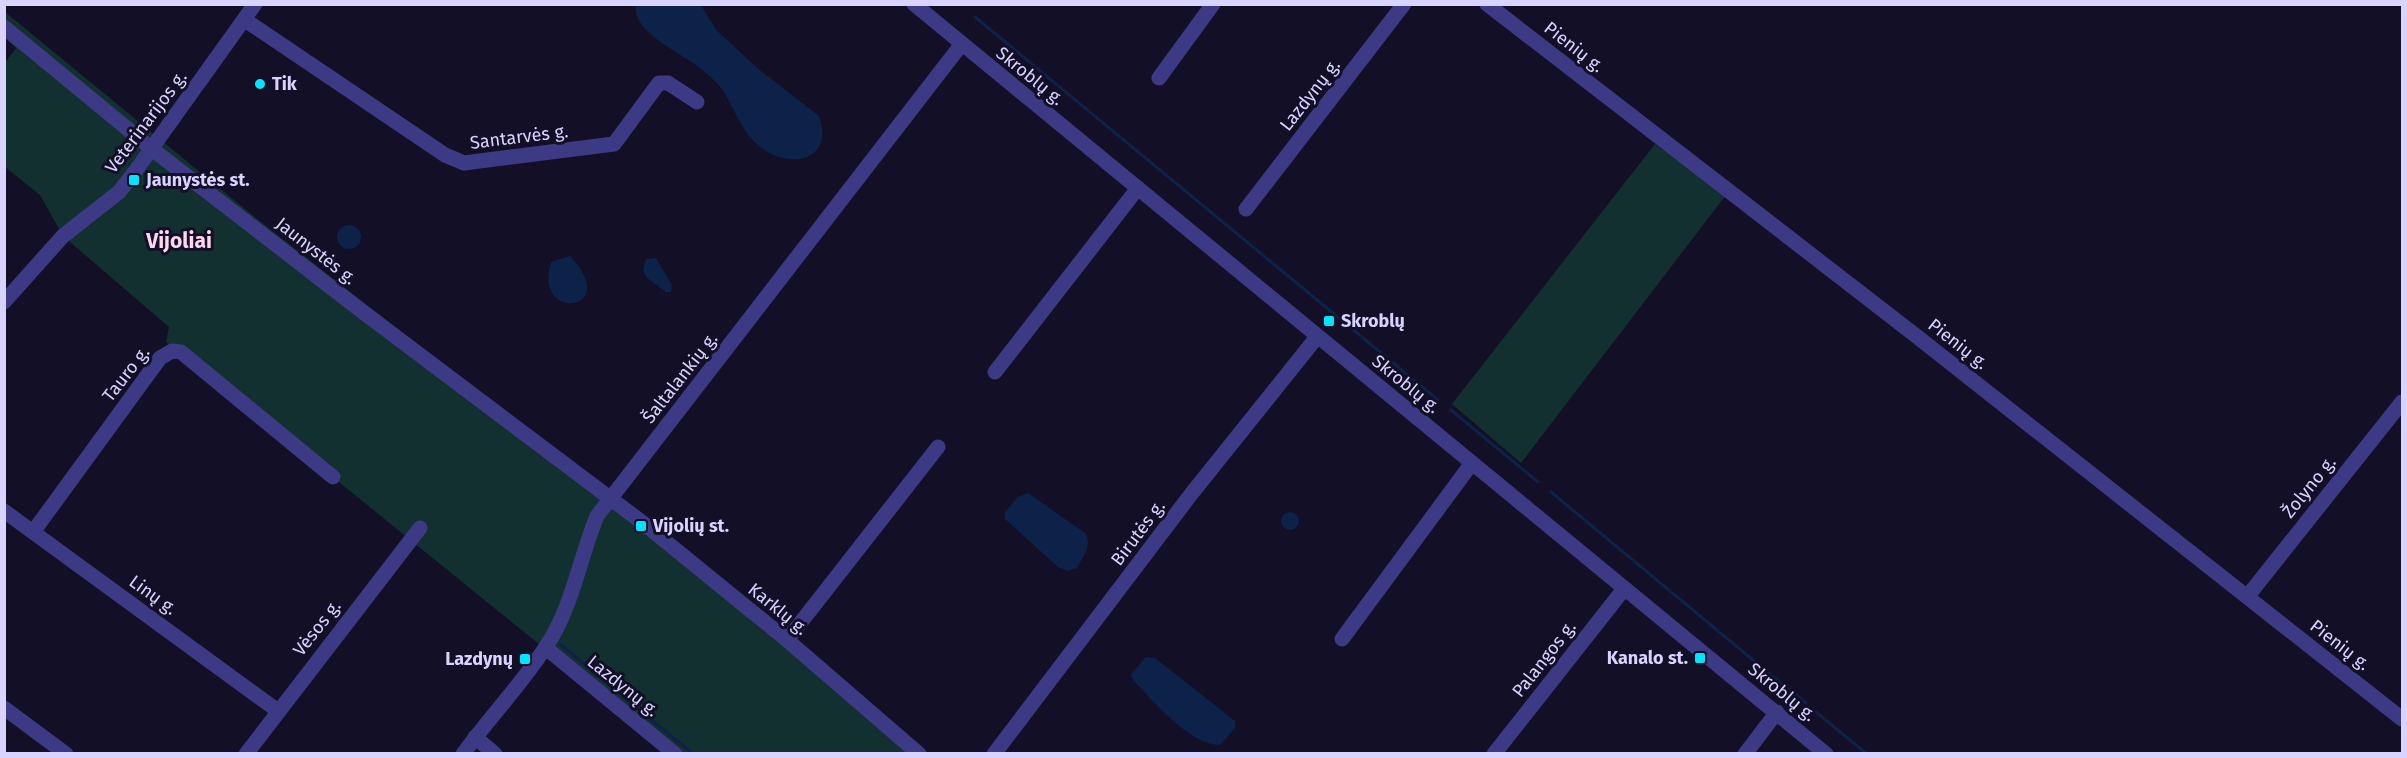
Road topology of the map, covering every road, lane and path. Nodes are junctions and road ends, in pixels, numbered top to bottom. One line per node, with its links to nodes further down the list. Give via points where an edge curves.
1 (255, 4): 6 (street, Veterinarijos g.)
2 (914, 4): 8 (street, Skroblų g.)
3 (1213, 4): 9 (street)
4 (1404, 4): 13 (street, Lazdynų g.)
5 (1487, 4): 26 (street, Pienių g.)
6 (245, 20): 10 (street, Santarvės g., via 464,164 614,144 659,83 668,83); 11 (street, Veterinarijos g.)
7 (4, 27): 11 (street, Jaunystės g.)
8 (961, 45): 12 (street, Skroblų g.); 21 (street, Šaltalankių g.)
9 (1159, 78)
10 (696, 102)
11 (152, 149): 14 (street, Veterinarijos g., via 119,192 63,236); 21 (street, Jaunystės g.)
12 (1138, 188): 15 (street, Skroblų g.); 16 (street)
13 (1246, 209)
14 (4, 302)
15 (1317, 337): 19 (street, Skroblų g.); 41 (street, Birutės g., via 1192,493)
16 (995, 372)
17 (2403, 402): 26 (street, Žolyno g.)
18 (938, 447): 28 (street)
19 (1472, 463): 25 (street, Skroblų g.); 27 (street)
20 (333, 477): 24 (street, Tauro g., via 181,352 172,351 160,358)
21 (610, 498): 28 (street, Karklų g.); 29 (street, Šaltalankių g., via 597,516 569,603)
22 (4, 511): 24 (street, Linų g.)
23 (420, 528): 31 (street, Vėsos g.)
24 (33, 532): 31 (street, Linų g.)
25 (1624, 589): 32 (street, Skroblų g.); 42 (street, Palangos g.)
26 (2247, 597): 33 (street, Pienių g.)
27 (1342, 639)
28 (787, 640): 40 (street, Karklų g.)
29 (546, 648): 34 (street, Šaltalankių g.); 39 (street, Lazdynų g.)
30 (4, 708): 35 (street)
31 (278, 711): 36 (street, Vėsos g.)
32 (1777, 712): 43 (street); 44 (street, Skroblų g.)
33 (2403, 719)
34 (475, 737): 37 (street, Šaltalankių g.); 38 (street)
35 (66, 753)
36 (246, 753)
37 (463, 753)
38 (495, 753)
39 (675, 753)
40 (919, 753)
41 (994, 753)
42 (1494, 753)
43 (1745, 753)
44 (1826, 753)

